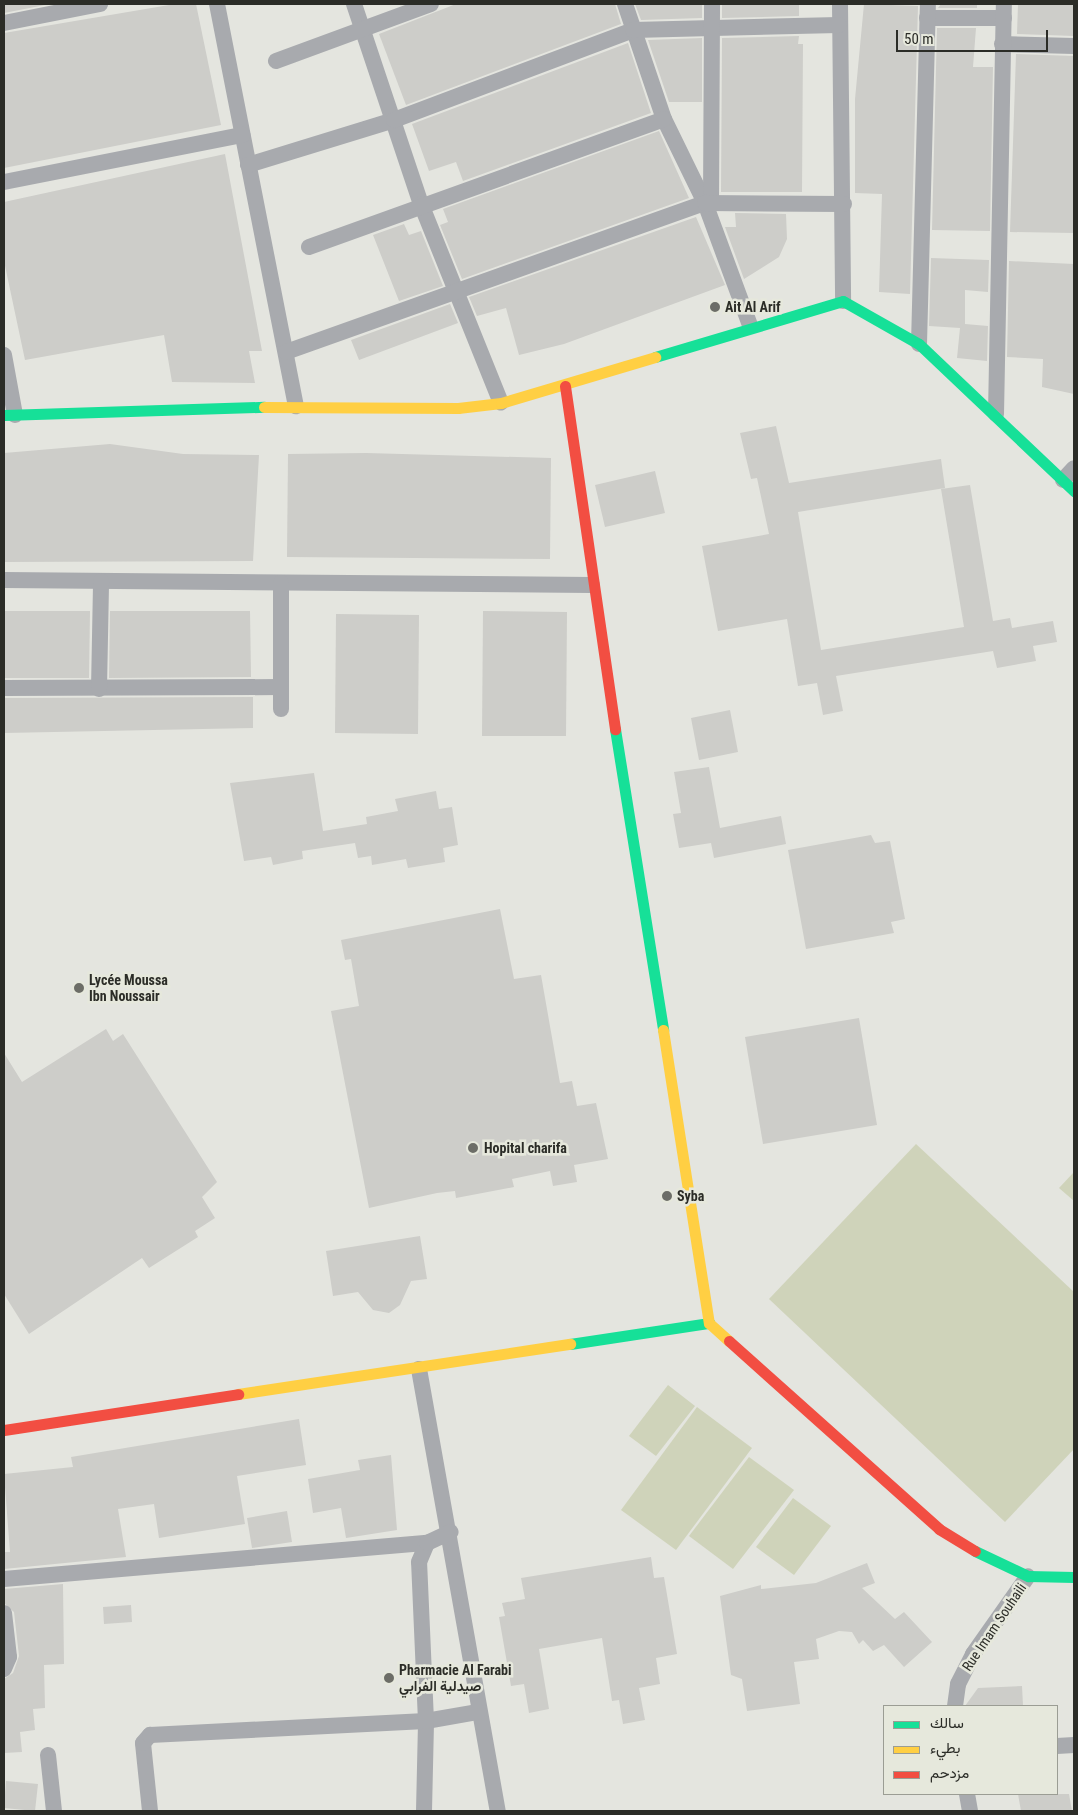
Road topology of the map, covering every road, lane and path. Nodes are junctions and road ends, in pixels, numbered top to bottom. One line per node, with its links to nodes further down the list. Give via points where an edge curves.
1 (100, 4): 10 (street)
2 (217, 4): 20 (street)
3 (354, 4): 12 (street)
4 (431, 4): 12 (street)
5 (625, 4): 13 (street)
6 (712, 4): 14 (street)
7 (840, 4): 11 (street)
8 (927, 11): 9 (street); 30 (street)
9 (1004, 11): 15 (street)
10 (4, 23)
11 (839, 25): 14 (street); 25 (street)
12 (362, 29): 17 (street); 18 (street)
13 (633, 30): 14 (street); 18 (street); 19 (street)
14 (711, 31): 23 (street)
15 (1002, 44): 16 (street); 36 (street)
16 (1074, 46)
17 (276, 61)
18 (394, 120): 21 (street); 24 (street)
19 (664, 120): 23 (street); 24 (street)
20 (242, 135): 21 (street); 22 (street)
21 (248, 165): 31 (street)
22 (4, 182)
23 (708, 203): 25 (street); 27 (street); 29 (street)
24 (421, 204): 26 (street); 27 (street)
25 (844, 204): 28 (street)
26 (309, 247)
27 (458, 290): 31 (street); 34 (street)
28 (843, 300): 29 (street); 30 (street)
29 (750, 325): 33 (street)
30 (919, 344): 36 (street)
31 (286, 352): 35 (street)
32 (4, 355): 37 (street)
33 (565, 386): 34 (street); 43 (street)
34 (501, 403): 35 (street, via 458,408)
35 (296, 406): 37 (street)
36 (996, 414): 39 (street)
37 (9, 415)
38 (1074, 468): 39 (street)
39 (1068, 485)
40 (4, 580): 41 (street)
41 (101, 582): 42 (street); 46 (street)
42 (281, 583): 43 (street); 44 (street)
43 (592, 584): 48 (street)
44 (281, 687): 46 (street); 47 (street)
45 (4, 688): 46 (street)
46 (99, 689)
47 (281, 709)
48 (709, 1323): 49 (street); 53 (street, via 939,1529 991,1562)
49 (419, 1369): 50 (street); 51 (street)
50 (4, 1430)
51 (451, 1532): 52 (street); 59 (street)
52 (427, 1542): 55 (street); 60 (street, via 419,1562)
53 (1028, 1576): 54 (street); 58 (street, Rue Imam Souhaili, via 973,1654 958,1684)
54 (1074, 1577)
55 (4, 1579)
56 (4, 1613): 57 (street, via 8,1657)
57 (4, 1669)
58 (955, 1705)
59 (478, 1712): 60 (street); 68 (street)
60 (426, 1721): 66 (street, via 150,1735 143,1743); 67 (street)
61 (1074, 1745): 62 (street)
62 (1058, 1746)
63 (48, 1756): 65 (street)
64 (967, 1795): 69 (street)
65 (54, 1811)
66 (150, 1811)
67 (424, 1811)
68 (498, 1811)
69 (970, 1811)

